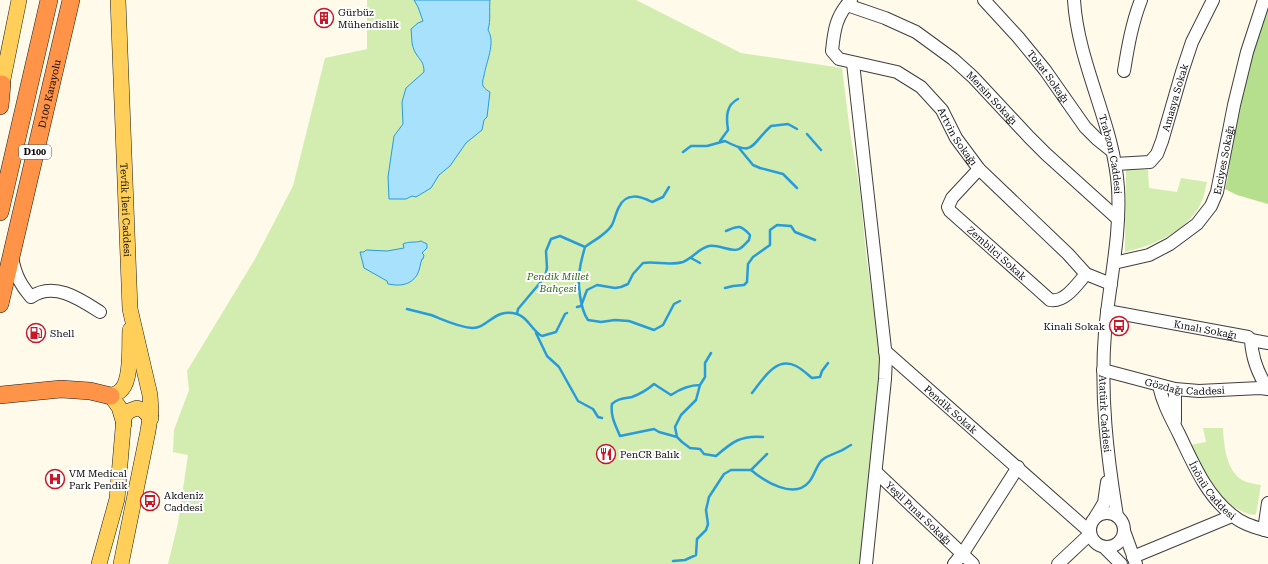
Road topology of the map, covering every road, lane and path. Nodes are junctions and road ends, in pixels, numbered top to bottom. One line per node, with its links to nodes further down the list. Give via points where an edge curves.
1 (19, 0): 13 (main road)
2 (49, 0): 18 (highway, D100 Karayolu / D100)
3 (71, 0): 20 (highway, D100 Karayolu / D100)
4 (118, 0): 25 (main road, Tevfik İleri Caddesi)
5 (984, 0): 15 (street, Tokat Sokağı, via 1023,42 1085,127)
6 (1141, 0): 12 (street, via 1129,38)
7 (1213, 0): 16 (street, Amasya Sokak, via 1192,42 1157,154 1150,162)
8 (1264, 0): 21 (street, Erciyes Sokağı, via 1247,52 1217,192 1211,206 1197,224 1170,244 1149,255)
9 (849, 2): 11 (street, Artvin Sokağı, via 842,9 836,23 832,51 839,59); 19 (street, Mersin Sokağı, via 916,32 942,51 973,77 1029,137)
10 (1073, 3): 15 (street, Trabzon Caddesi, via 1086,61)
11 (853, 63): 17 (street, Artvin Sokağı, via 897,72 921,87 942,110 956,138); 30 (street)
12 (1124, 71)
13 (1, 89): 14 (highway)
14 (0, 106)
15 (1112, 151): 16 (street, Trabzon Caddesi)
16 (1115, 164): 19 (street, Trabzon Caddesi)
17 (979, 169): 22 (street, Artvin Sokağı); 22 (street, Zembilci Sokak, via 952,198 948,207 950,211 1050,300 1060,300)
18 (0, 212)
19 (1118, 219): 21 (street, Trabzon Caddesi)
20 (11, 255): 24 (highway, D100 Karayolu / D100); 27 (street, via 16,276 31,297 43,292 70,294)
21 (1114, 263): 23 (street, Trabzon Caddesi)
22 (1086, 274): 23 (street, Artvin Sokağı)
23 (1111, 284): 26 (street, Trabzon Caddesi)
24 (0, 304)
25 (130, 309): 35 (main road, via 128,373 122,389); 37 (main road, Tevfik İleri Caddesi, via 150,395)
26 (1107, 311): 28 (street, Kınalı Sokağı, via 1248,337); 31 (street, Atatürk Caddesi)
27 (100, 312)
28 (1251, 340): 29 (street, Kınalı Sokağı); 34 (street, via 1254,361)
29 (1268, 343)
30 (885, 350): 41 (street, Pendik Sokak); 42 (street, via 885,378)
31 (1103, 370): 32 (street, Gözdağı Caddesi); 40 (street, Atatürk Caddesi)
32 (1159, 386): 33 (street, Gözdağı Caddesi); 39 (street, İnönü Caddesi, via 1162,401)
33 (1175, 389): 34 (street, Gözdağı Caddesi); 39 (street)
34 (1268, 389)
35 (111, 396): 36 (highway, via 90,391 61,389); 38 (main road, via 119,407)
36 (3, 398)
37 (150, 418): 38 (main road, via 143,410 137,408 126,414); 53 (main road, Tevfik İleri Caddesi)
38 (124, 424): 52 (main road, via 117,499)
39 (1176, 429): 45 (street, İnönü Caddesi, via 1208,490)
40 (1108, 464): 44 (street, Atatürk Caddesi); 46 (street, via 1104,503)
41 (1018, 467): 46 (street, Pendik Sokak, via 1065,509); 49 (street)
42 (876, 472): 49 (street, Yeşil Pınar Sokağı); 54 (street)
43 (1268, 503): 47 (street)
44 (1117, 516): 46 (street, via 1107,513); 48 (street, Atatürk Caddesi)
45 (1232, 516): 47 (street, İnönü Caddesi, via 1250,526); 51 (street)
46 (1092, 526): 50 (street, via 1094,542); 57 (street)
47 (1266, 530)
48 (1124, 532): 50 (street, via 1118,543 1110,547); 51 (street)
49 (963, 553): 55 (street); 56 (street, Yeşil Pınar Sokağı)
50 (1110, 558)
51 (1134, 561)
52 (99, 564)
53 (121, 564)
54 (866, 564)
55 (954, 564)
56 (973, 564)
57 (1058, 564)

